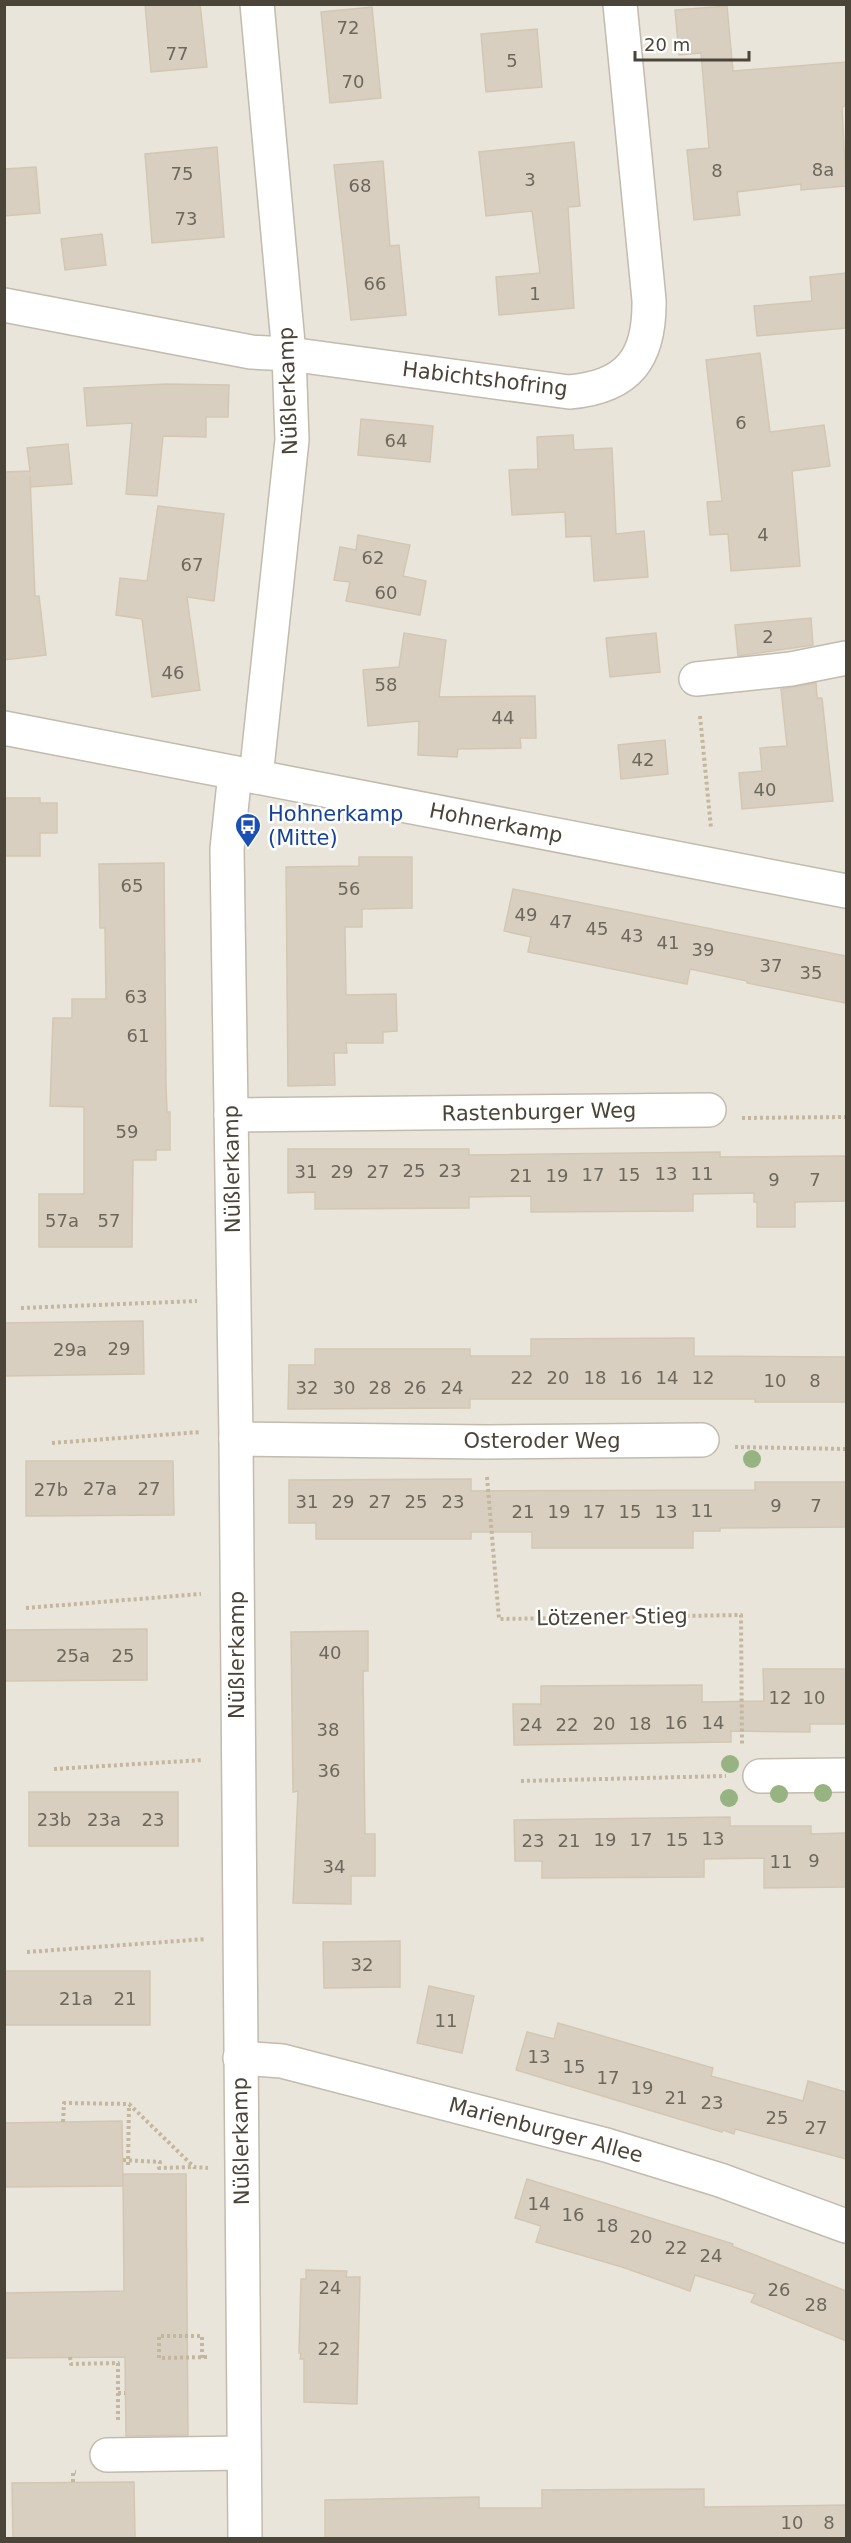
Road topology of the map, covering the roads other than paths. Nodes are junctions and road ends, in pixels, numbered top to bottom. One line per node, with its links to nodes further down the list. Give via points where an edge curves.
1 (256, 4): 4 (street, Nüßlerkamp)
2 (620, 4): 4 (street, Habichtshofring, via 649,300 649,326 637,362 603,386 569,392)
3 (4, 305): 4 (street, Habichtshofring, via 210,346)
4 (289, 354): 8 (street, Nüßlerkamp, via 292,440)
5 (846, 658): 6 (street, via 791,669)
6 (696, 679)
7 (4, 728): 8 (street, Hohnerkamp)
8 (246, 775): 9 (street, Hohnerkamp); 11 (street, Nüßlerkamp, via 227,849)
9 (846, 891)
10 (709, 1110): 11 (street, Rastenburger Weg)
11 (231, 1115): 12 (street, Nüßlerkamp)
12 (236, 1434): 13 (street, Osteroder Weg, via 487,1442); 16 (street, Nüßlerkamp)
13 (702, 1440)
14 (846, 1775): 15 (street)
15 (751, 1776)
16 (240, 2058): 17 (street, Marienburger Allee, via 282,2061 606,2145 720,2180); 19 (street, Nüßlerkamp)
17 (846, 2226)
18 (113, 2443): 19 (street)
19 (244, 2453): 20 (street, Nüßlerkamp)
20 (245, 2538)

